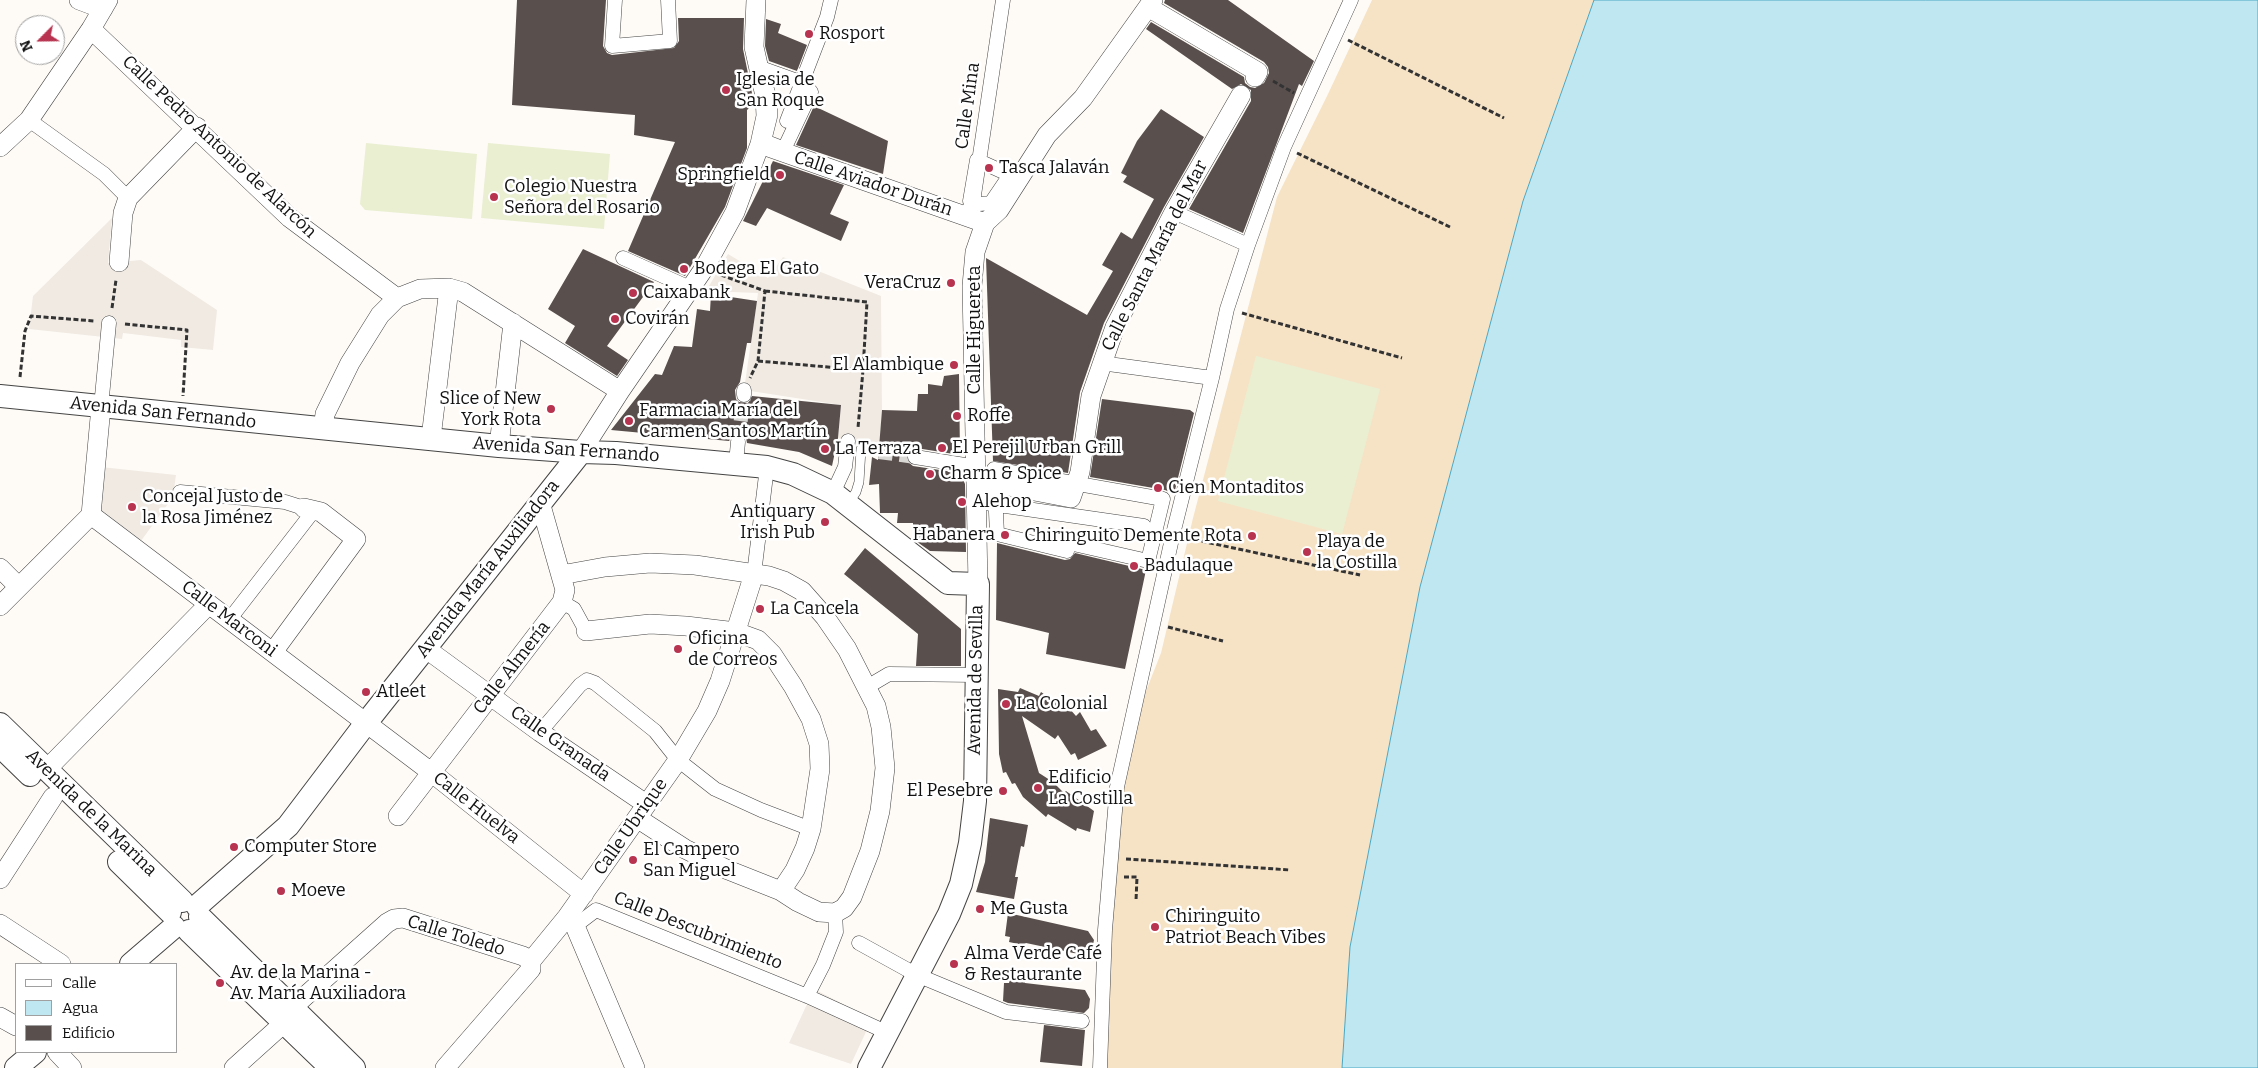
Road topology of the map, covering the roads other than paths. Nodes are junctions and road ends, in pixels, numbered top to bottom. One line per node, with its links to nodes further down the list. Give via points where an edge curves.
1 (79, 0): 9 (street)
2 (615, 0): 3 (street, via 612,46 670,41)
3 (668, 0)
4 (756, 0): 11 (street, Avenida María Auxiliadora, via 754,47)
5 (831, 0): 13 (street)
6 (1002, 0): 19 (street, Calle Mina)
7 (1351, 0): 24 (street, via 1284,147)
8 (1151, 3): 12 (street); 23 (street, Calle Higuereta, via 1083,98 1047,134 999,210)
9 (106, 4): 10 (street)
10 (92, 29): 15 (street); 16 (street, Calle Pedro Antonio de Alarcón)
11 (759, 70): 13 (street, via 761,68); 18 (street, Avenida María Auxiliadora)
12 (1260, 75)
13 (802, 85): 18 (street, via 810,92 786,145)
14 (1241, 96): 22 (street, Calle Santa María del Mar)
15 (29, 120): 17 (street); 20 (street, via 104,174)
16 (197, 127): 20 (street); 29 (street, Calle Pedro Antonio de Alarcón, via 290,218)
17 (0, 147)
18 (771, 147): 21 (street, Calle Aviador Durán); 28 (street, Avenida María Auxiliadora, via 705,267)
19 (979, 160): 21 (street, Calle Mina); 21 (street, via 1010,175 990,203)
20 (128, 198): 26 (street, via 123,213)
21 (969, 209): 23 (street, Calle Aviador Durán)
22 (1174, 212): 24 (street); 32 (street, Calle Santa María del Mar, via 1115,327)
23 (985, 223): 45 (street, Calle Higuereta, via 975,252 972,286)
24 (1248, 245): 33 (street, via 1227,308)
25 (623, 258): 28 (street)
26 (119, 262)
27 (449, 288): 29 (street, via 420,289); 31 (street, via 463,292); 38 (street)
28 (690, 288): 34 (street, Avenida María Auxiliadora)
29 (397, 298): 37 (street, via 380,314 350,363 325,414)
30 (109, 323): 36 (street)
31 (513, 323): 34 (street); 40 (street)
32 (1101, 363): 33 (street); 46 (street, Calle Santa María del Mar, via 1091,396)
33 (1212, 378): 109 (street, via 1173,534 1117,787 1116,858)
34 (620, 391): 42 (street, Avenida María Auxiliadora)
35 (9, 397): 36 (street, Avenida San Fernando)
36 (101, 406): 37 (street, Avenida San Fernando); 52 (street)
37 (323, 429): 38 (street, Avenida San Fernando)
38 (431, 438): 40 (street, Avenida San Fernando)
39 (848, 441): 48 (street)
40 (499, 446): 42 (street, Avenida San Fernando)
41 (861, 449): 48 (lane, via 856,492)
42 (581, 452): 44 (street, Avenida San Fernando, via 737,453); 49 (street, Avenida María Auxiliadora)
43 (915, 457): 45 (street)
44 (767, 467): 48 (street, Avenida San Fernando, via 793,474); 55 (street, Calle Ubrique)
45 (982, 477): 46 (street, via 1071,498); 50 (street, Avenida de Sevilla)
46 (1076, 484): 50 (street, via 1163,499 1148,561 1069,543 1067,551 997,534)
47 (180, 492): 51 (street, via 285,502)
48 (841, 498): 57 (street, Avenida San Fernando, via 948,583)
49 (540, 502): 56 (street); 65 (street, Avenida María Auxiliadora)
50 (986, 503): 53 (street); 57 (street, Avenida de Sevilla)
51 (310, 509): 62 (street); 66 (street, via 321,512 356,539)
52 (91, 515): 58 (street); 60 (street, Calle Marconi)
53 (1144, 526)
54 (0, 568): 58 (street)
55 (754, 574): 56 (street, via 695,565 650,563); 64 (street, Calle Ubrique); 68 (street, via 784,580 802,591 847,649)
56 (561, 575): 59 (street, via 565,590)
57 (978, 584): 67 (street, Avenida de Sevilla)
58 (19, 587): 61 (street)
59 (562, 602): 63 (street, via 574,609); 69 (street, Calle Almería)
60 (209, 604): 62 (street, Calle Marconi); 75 (street)
61 (0, 606)
62 (229, 620): 66 (street, Calle Marconi)
63 (586, 631): 64 (street, via 650,624)
64 (736, 632): 74 (street, Calle Ubrique, via 707,711); 80 (street, via 758,640 772,654 811,719 819,744 820,769)
65 (425, 648): 69 (street, Calle Granada); 70 (street, Avenida María Auxiliadora)
66 (273, 652): 70 (street, Calle Marconi)
67 (975, 675): 68 (street, via 889,674); 92 (street, Avenida de Sevilla, via 975,801 970,843 961,884 949,914)
68 (867, 687): 84 (street, via 876,706 882,735 885,768 880,811 870,851 852,897 844,908)
69 (490, 696): 72 (street, Calle Granada); 76 (street, Calle Almería)
70 (366, 723): 76 (street, Calle Huelva); 85 (street, Avenida María Auxiliadora, via 288,826)
71 (0, 724): 75 (street, Avenida de la Marina)
72 (540, 732): 74 (street, via 588,680 655,731); 78 (street, Calle Granada)
73 (0, 746): 77 (street, Avenida de la Marina)
74 (678, 760): 78 (street, Calle Ubrique); 80 (street, Calle Ubrique, via 715,789)
75 (46, 770): 85 (street, Avenida de la Marina)
76 (431, 772): 79 (street, Calle Almería); 83 (street, Calle Huelva)
77 (54, 798): 81 (street); 85 (street, Avenida de la Marina)
78 (642, 811): 82 (street, Calle Granada, via 685,849); 83 (street, Calle Ubrique)
79 (398, 816)
80 (811, 829): 82 (street, via 795,870)
81 (0, 880)
82 (782, 891): 84 (street, Calle Granada, via 819,912)
83 (584, 894): 86 (street, Calle Ubrique)
84 (835, 913): 93 (street, via 836,932)
85 (185, 916): 91 (street, Avenida María Auxiliadora); 94 (street, Avenida de la Marina)
86 (571, 922): 89 (street, Calle Ubrique); 93 (street, Calle Descubrimiento, via 596,910); 107 (street)
87 (0, 924): 90 (street)
88 (859, 943): 92 (street)
89 (531, 961): 94 (street, Calle Toledo, via 403,918 394,919); 106 (street, Calle Ubrique, via 530,969)
90 (59, 963)
91 (132, 963)
92 (917, 975): 96 (street, via 1006,1012); 98 (street, Avenida de Sevilla)
93 (809, 996): 98 (street)
94 (289, 1015): 103 (street); 104 (street, Avenida de la Marina); 105 (street, Avenida de la Marina)
95 (0, 1017): 97 (street)
96 (1082, 1020)
97 (15, 1025)
98 (886, 1032): 108 (street, Avenida de Sevilla)
99 (34, 1053): 101 (street)
100 (58, 1053): 102 (street)
101 (16, 1068)
102 (72, 1068)
103 (234, 1068)
104 (331, 1068)
105 (354, 1068)
106 (445, 1068)
107 (635, 1068)
108 (869, 1068)
109 (1100, 1068)

